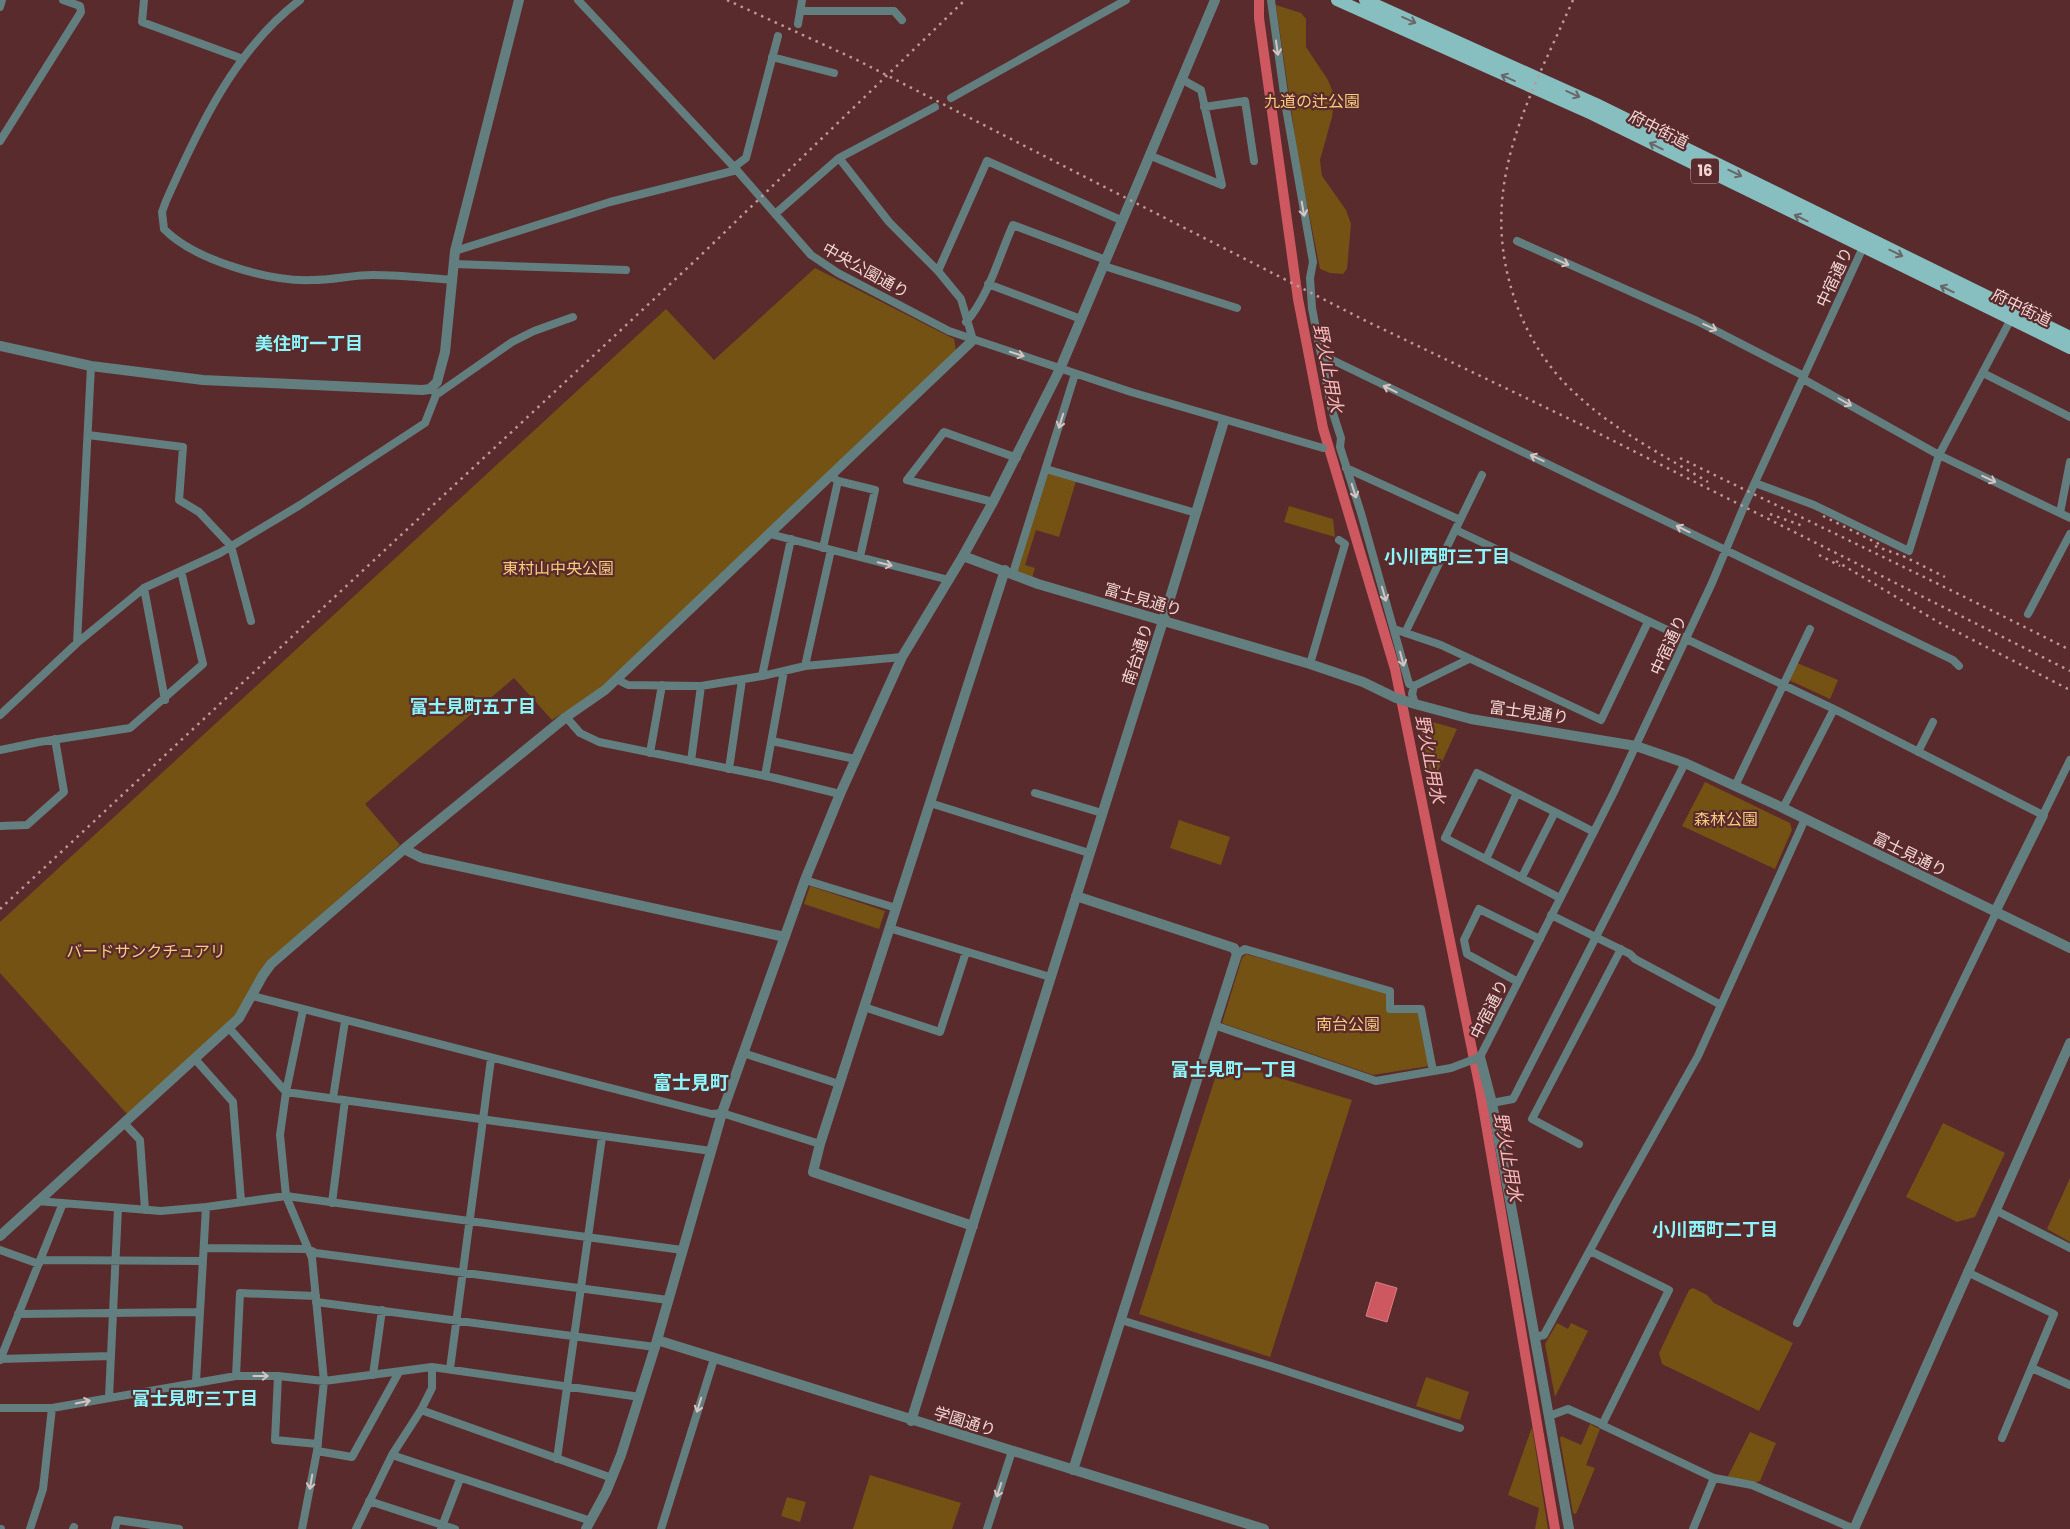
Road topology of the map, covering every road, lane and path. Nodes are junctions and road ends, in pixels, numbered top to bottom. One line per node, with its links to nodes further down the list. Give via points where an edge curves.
1 (2, 0): 13 (street)
2 (63, 0): 25 (street, via 80,6 81,12)
3 (144, 0): 19 (street, via 142,22)
4 (300, 0): 19 (street)
5 (518, 0): 34 (street)
6 (578, 0): 29 (street, 中央公園通り)
7 (802, 0): 14 (street)
8 (1126, 0): 22 (street)
9 (1215, 0): 21 (street)
10 (1272, 0): 50 (street, one-way to 50, via 1284,99 1313,262 1310,278 1312,308)
11 (1337, 0): 33 (main road, 府中街道 / 16, one-way to 11, via 1592,114)
12 (1365, 0): 33 (main road, 府中街道 / 16, one-way to 33, via 1596,104)
13 (0, 7)
14 (800, 11): 15 (street, via 894,12); 16 (street)
15 (902, 20)
16 (798, 24)
17 (778, 36): 18 (street)
18 (772, 57): 20 (street); 29 (street, via 746,158)
19 (243, 59): 39 (street, via 213,106 175,180 162,212 164,229 188,246 222,262 271,277 313,280 372,275)
20 (834, 73)
21 (1183, 80): 24 (street, via 1201,90); 26 (street)
22 (951, 98)
23 (935, 107): 27 (street)
24 (1204, 107): 26 (street, via 1222,185); 28 (street, via 1245,101)
25 (0, 141)
26 (1151, 156): 31 (street)
27 (840, 158): 30 (street); 38 (street, via 889,222)
28 (1254, 161)
29 (735, 168): 30 (street, 中央公園通り); 34 (street, via 610,202)
30 (774, 214): 47 (street, 中央公園通り, via 811,255 838,273 950,332)
31 (1123, 221): 35 (street); 38 (street, via 988,161)
32 (1517, 241): 55 (street, one-way to 55, via 1697,321)
33 (1864, 243): 42 (main road, 府中街道 / 16); 55 (street, 中宿通り)
34 (455, 251): 36 (street)
35 (1105, 263): 40 (street, via 1013,225); 41 (street); 44 (street)
36 (454, 264): 37 (street); 39 (street)
37 (626, 270)
38 (938, 271): 45 (street, via 961,299)
39 (453, 280): 56 (street, via 445,352)
40 (988, 284): 44 (street); 45 (street, via 974,314)
41 (1237, 308)
42 (2009, 316): 46 (main road, 府中街道 / 16); 49 (main road, 府中街道 / 16); 53 (street)
43 (573, 318): 56 (street, via 512,342)
44 (1081, 319): 52 (street)
45 (966, 322): 47 (street)
46 (2070, 337)
47 (973, 340): 52 (street, 中央公園通り, one-way to 52); 67 (street)
48 (0, 346): 51 (street)
49 (2070, 348)
50 (1322, 355): 64 (street); 82 (street, one-way to 50)
51 (91, 366): 56 (street, via 203,380); 59 (street)
52 (1060, 369): 54 (street, 中央公園通り); 62 (street)
53 (1983, 373): 57 (street); 61 (street)
54 (1075, 374): 58 (street, 中央公園通り); 65 (street, one-way to 65)
55 (1803, 377): 61 (street, one-way to 61); 68 (street, 中宿通り)
56 (434, 390): 79 (street, via 425,423)
57 (2070, 417)
58 (1224, 421): 60 (street, 中央公園通り); 71 (street, 南台通り)
59 (88, 435): 79 (street, via 183,447 179,500 199,512); 97 (street)
60 (1323, 448)
61 (1939, 455): 68 (street, via 1908,551 1814,505); 70 (street, one-way to 70)
62 (1017, 458): 69 (street); 69 (street, via 944,432 906,480)
63 (2070, 462): 70 (street)
64 (1346, 468): 73 (street); 93 (street, one-way to 93)
65 (1046, 469): 71 (street); 86 (street)
66 (1482, 475): 73 (street)
67 (834, 479): 75 (street); 80 (street); 84 (street, via 876,490)
68 (1755, 483): 82 (street, 中宿通り)
69 (993, 502): 83 (street)
70 (2060, 513): 72 (street)
71 (1196, 514): 91 (street, 南台通り)
72 (2070, 518)
73 (1460, 520): 74 (street)
74 (1456, 530): 92 (street); 95 (street)
75 (770, 534): 77 (street); 105 (street)
76 (2070, 534): 89 (street)
77 (791, 540): 80 (street); 104 (street)
78 (1339, 540): 100 (street, via 1346,544)
79 (231, 546): 85 (street); 90 (street)
80 (823, 548): 81 (street)
81 (831, 550): 84 (street); 101 (street)
82 (1727, 550): 96 (street, 中宿通り); 102 (street)
83 (963, 556): 86 (street, 富士見通り); 87 (street)
84 (860, 557): 87 (street, one-way to 87)
85 (181, 572): 88 (street); 111 (street, via 203,664)
86 (1009, 572): 91 (street, 富士見通り); 133 (street)
87 (949, 580): 98 (street)
88 (144, 588): 97 (street); 111 (street)
89 (2028, 614)
90 (251, 621)
91 (1164, 621): 100 (street, 富士見通り); 136 (street, 南台通り)
92 (1648, 622): 96 (street); 99 (street, via 1601,720)
93 (1394, 629): 95 (street); 110 (street, one-way to 110, via 1409,684)
94 (1810, 629): 108 (street)
95 (1405, 633): 99 (street)
96 (1686, 640): 108 (street); 119 (street, 中宿通り)
97 (77, 643): 114 (street)
98 (902, 657): 101 (street); 123 (street)
99 (1469, 658): 110 (street)
100 (1310, 664): 112 (street, 富士見通り)
101 (805, 666): 103 (street)
102 (1959, 666)
103 (784, 671): 104 (street); 118 (street)
104 (762, 676): 106 (street)
105 (616, 679): 107 (street, via 628,685); 115 (street)
106 (742, 680): 109 (street); 127 (street)
107 (662, 685): 109 (street); 122 (street)
108 (1783, 685): 113 (street); 129 (street)
109 (700, 686): 125 (street)
110 (1414, 686): 112 (street)
111 (165, 700): 117 (street, via 130,728)
112 (1412, 703): 119 (street, 富士見通り, via 1471,719)
113 (1834, 709): 121 (street); 134 (street)
114 (0, 715)
115 (566, 717): 122 (street, via 580,733 598,742); 141 (street)
116 (1933, 722): 121 (street)
117 (55, 739): 120 (street); 139 (street, via 64,792 27,826)
118 (772, 741): 123 (street); 128 (street)
119 (1636, 746): 126 (street, 富士見通り); 140 (street, 中宿通り)
120 (0, 750)
121 (1918, 752): 137 (street)
122 (650, 753): 125 (street)
123 (855, 759): 132 (street)
124 (2070, 760): 137 (street)
125 (691, 761): 127 (street)
126 (1685, 763): 129 (street, 富士見通り); 153 (street)
127 (730, 769): 128 (street)
128 (765, 776): 132 (street)
129 (1735, 786): 134 (street, 富士見通り)
130 (1036, 793): 136 (street)
131 (1518, 793): 135 (street); 143 (street); 143 (street, via 1477,773 1445,838)
132 (840, 794): 145 (street)
133 (930, 803): 142 (street); 148 (street)
134 (1783, 808): 138 (street, 富士見通り)
135 (1555, 812): 140 (street); 144 (street)
136 (1102, 813): 142 (street, 南台通り)
137 (2043, 815): 149 (street)
138 (1805, 820): 149 (street, 富士見通り); 162 (street)
139 (0, 826)
140 (1594, 832): 147 (street, 中宿通り)
141 (404, 848): 152 (street, via 422,858); 161 (street, via 271,964)
142 (1089, 853): 146 (street, 南台通り)
143 (1486, 859): 144 (street)
144 (1522, 878): 147 (street)
145 (805, 880): 148 (street); 152 (street)
146 (1076, 896): 158 (street, via 1234,948); 159 (street, 南台通り)
147 (1560, 898): 150 (street, 中宿通り)
148 (896, 908): 151 (street)
149 (1995, 912): 155 (street, 富士見通り); 219 (street)
150 (1551, 915): 153 (street); 154 (street, 中宿通り)
151 (889, 928): 157 (street); 163 (street)
152 (785, 937): 169 (street)
153 (1596, 937): 156 (street); 178 (street, via 1513,1098)
154 (1540, 939): 160 (street, 中宿通り); 160 (street, via 1479,909 1464,940 1466,954)
155 (2070, 948)
156 (1621, 950): 162 (street); 184 (street, via 1532,1119)
157 (966, 952): 159 (street); 163 (street, via 940,1032)
158 (1237, 954): 166 (street); 173 (street, via 1244,949 1390,991 1390,1008 1421,1009)
159 (1050, 978): 196 (street, 南台通り)
160 (1518, 982): 171 (street, 中宿通り)
161 (253, 996): 164 (street); 167 (street, via 239,1018)
162 (1721, 1005): 204 (street, via 1698,1056)
163 (864, 1007): 174 (street)
164 (303, 1010): 165 (street); 175 (street)
165 (345, 1021): 172 (street); 176 (street)
166 (1214, 1025): 173 (street, via 1376,1081); 218 (street)
167 (228, 1028): 170 (street); 175 (street)
168 (2070, 1043): 194 (street)
169 (743, 1053): 174 (street); 179 (street)
170 (195, 1058): 181 (street); 187 (street, via 233,1102)
171 (1479, 1058): 173 (street); 178 (street)
172 (491, 1059): 179 (street, via 712,1114); 180 (street)
173 (1433, 1071)
174 (839, 1084): 183 (street)
175 (286, 1092): 176 (street); 186 (street, via 280,1135)
176 (333, 1098): 177 (street)
177 (345, 1100): 180 (street); 189 (street)
178 (1492, 1102): 221 (street)
179 (722, 1113): 183 (street); 185 (street)
180 (484, 1120): 182 (street); 195 (street)
181 (124, 1123): 188 (street); 193 (street, via 140,1140)
182 (602, 1137): 185 (street); 198 (street)
183 (820, 1144): 196 (street, via 813,1172 818,1175)
184 (1579, 1144)
185 (710, 1151): 203 (street)
186 (286, 1196): 187 (street); 189 (street); 201 (street)
187 (241, 1201): 191 (street)
188 (37, 1202): 190 (street); 197 (street)
189 (332, 1203): 195 (street)
190 (63, 1204): 192 (street); 207 (street)
191 (206, 1207): 193 (street); 199 (street)
192 (118, 1208): 193 (street); 205 (street)
193 (145, 1210)
194 (1995, 1210): 200 (street); 208 (street)
195 (469, 1220): 198 (street); 209 (street)
196 (973, 1226): 243 (street, 南台通り)
197 (0, 1236)
198 (588, 1236): 203 (street); 210 (street)
199 (204, 1248): 201 (street); 206 (street)
200 (2070, 1248)
201 (308, 1249): 209 (street, via 316,1253); 211 (street, via 312,1258)
202 (0, 1250): 207 (street)
203 (682, 1250): 212 (street)
204 (1590, 1251): 221 (street, via 1544,1335); 244 (street, via 1669,1290)
205 (115, 1260): 206 (street); 207 (street); 215 (street)
206 (203, 1261): 214 (street)
207 (40, 1262): 216 (street)
208 (1967, 1272): 227 (street, via 2054,1314); 270 (street)
209 (463, 1273): 210 (street); 217 (street)
210 (581, 1289): 212 (street); 220 (street)
211 (316, 1299): 213 (street); 231 (street, via 240,1293); 233 (street)
212 (668, 1300): 222 (street)
213 (382, 1310): 217 (street); 230 (street)
214 (200, 1312): 215 (street); 234 (street)
215 (113, 1313): 216 (street); 223 (street)
216 (18, 1314): 224 (street)
217 (456, 1320): 220 (street); 228 (street)
218 (1121, 1320): 245 (street); 251 (street)
219 (1797, 1322)
220 (574, 1336): 222 (street); 236 (street)
221 (1535, 1338): 242 (street)
222 (656, 1343): 225 (street, 学園通り); 238 (street)
223 (111, 1356): 224 (street); 237 (street)
224 (0, 1359)
225 (714, 1359): 243 (street, 学園通り); 265 (street, one-way to 265)
226 (432, 1367): 228 (street); 229 (street); 241 (street, via 432,1388)
227 (2032, 1368): 235 (street); 246 (street)
228 (450, 1369): 236 (street)
229 (399, 1372): 230 (street); 247 (street, via 352,1457)
230 (373, 1375): 233 (street)
231 (236, 1376): 232 (street, one-way to 232); 234 (street)
232 (278, 1376): 233 (street); 247 (street, via 275,1440)
233 (324, 1381): 247 (street)
234 (196, 1382): 237 (street)
235 (2070, 1385)
236 (567, 1386): 238 (street); 250 (street)
237 (109, 1397): 240 (street, one-way to 237)
238 (640, 1397): 252 (street)
239 (0, 1408): 240 (street)
240 (52, 1408): 259 (street, via 43,1489)
241 (421, 1410): 249 (street); 250 (street)
242 (1549, 1416): 244 (street, via 1568,1409); 268 (street)
243 (911, 1420): 248 (street, 学園通り)
244 (1602, 1424): 253 (street)
245 (1460, 1428)
246 (2002, 1438)
247 (317, 1448): 262 (street, one-way to 262)
248 (1012, 1452): 251 (street, 学園通り); 266 (street, one-way to 266)
249 (392, 1455): 254 (street); 255 (street)
250 (557, 1459): 252 (street)
251 (1072, 1470): 258 (street, 学園通り)
252 (612, 1478): 256 (street)
253 (1714, 1478): 269 (street); 270 (street, via 1752,1485)
254 (460, 1479): 256 (street); 257 (street)
255 (369, 1501): 257 (street); 263 (street)
256 (588, 1525)
257 (442, 1527): 264 (street)
258 (1249, 1527): 267 (street, 学園通り)
259 (30, 1529)
260 (115, 1529): 261 (street, via 117,1520)
261 (179, 1529)
262 (302, 1529)
263 (356, 1529)
264 (455, 1529)
265 (661, 1529)
266 (987, 1529)
267 (1264, 1529)
268 (1569, 1529)
269 (1693, 1529)
270 (1854, 1529)

